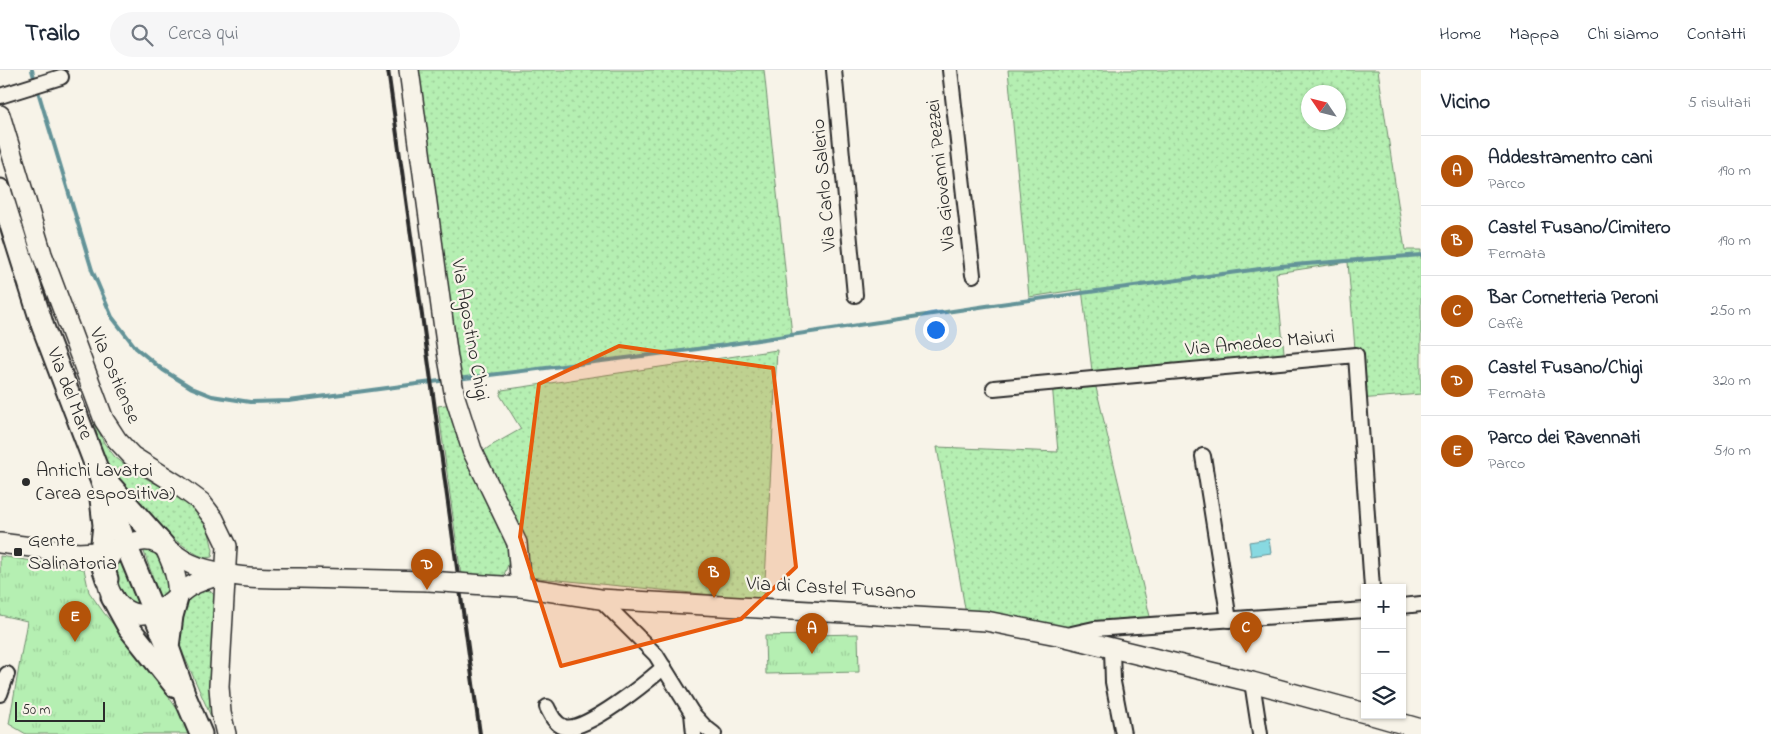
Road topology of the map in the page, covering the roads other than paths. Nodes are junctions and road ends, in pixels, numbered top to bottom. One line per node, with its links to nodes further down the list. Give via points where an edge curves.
1 (409, 70): 21 (street, Via Agostino Chigi, via 455,397 472,450 517,543)
2 (834, 70): 9 (street, Via Carlo Salerio)
3 (950, 70): 8 (street, Via Giovanni Pezzei)
4 (61, 77): 5 (street)
5 (0, 96)
6 (0, 115): 15 (street, Via Ostiense, via 42,254 104,420 132,456 201,502 214,519)
7 (0, 190): 12 (main road, Via del Mare, via 43,327)
8 (973, 275)
9 (855, 295)
10 (994, 388): 20 (street, Via Amedeo Maiuri, via 1356,355)
11 (1203, 456): 29 (street)
12 (100, 474): 14 (main road); 16 (main road, Via del Mare)
13 (0, 543): 17 (street)
14 (164, 546): 16 (street, via 147,540); 18 (street, via 195,566); 23 (street, via 177,581)
15 (227, 546): 18 (street, Via Ostiense); 19 (street, via 249,568)
16 (113, 549): 17 (street); 22 (main road, via 102,564); 28 (main road, Via del Mare)
17 (78, 553): 22 (street, via 93,563)
18 (225, 574): 19 (street, Via di Castel Fusano); 23 (street, via 195,584); 44 (street, Via Ostiense, via 219,686)
19 (266, 578): 21 (street, Via di Castel Fusano, bridge)
20 (1372, 584)
21 (521, 587): 24 (street, Via di Castel Fusano)
22 (109, 588): 28 (street, via 130,612); 37 (main road, via 135,636)
23 (177, 598): 28 (street); 31 (main road)
24 (600, 599): 30 (street, Via di Castel Fusano, via 986,621 1062,636); 33 (street)
25 (1421, 604): 26 (street)
26 (1406, 606)
27 (1361, 610): 29 (street)
28 (153, 612): 31 (main road, Via del Mare)
29 (1229, 620): 30 (street)
30 (1091, 636): 32 (street, Via di Castel Fusano)
31 (168, 647): 37 (main road, Via del Mare)
32 (1112, 649): 35 (street, Via di Castel Fusano); 47 (street, via 1113,682)
33 (664, 667): 38 (street, via 603,713 574,727 564,727 554,720); 39 (street)
34 (7, 674): 36 (street)
35 (1252, 682): 40 (street, Via di Castel Fusano); 48 (street)
36 (0, 694)
37 (186, 699): 43 (main road, Via del Mare)
38 (547, 706)
39 (692, 712): 45 (street); 46 (street)
40 (1361, 712)
41 (1387, 719): 42 (street)
42 (1421, 728)
43 (201, 734)
44 (226, 734)
45 (694, 734)
46 (714, 734)
47 (1123, 734)
48 (1260, 734)

